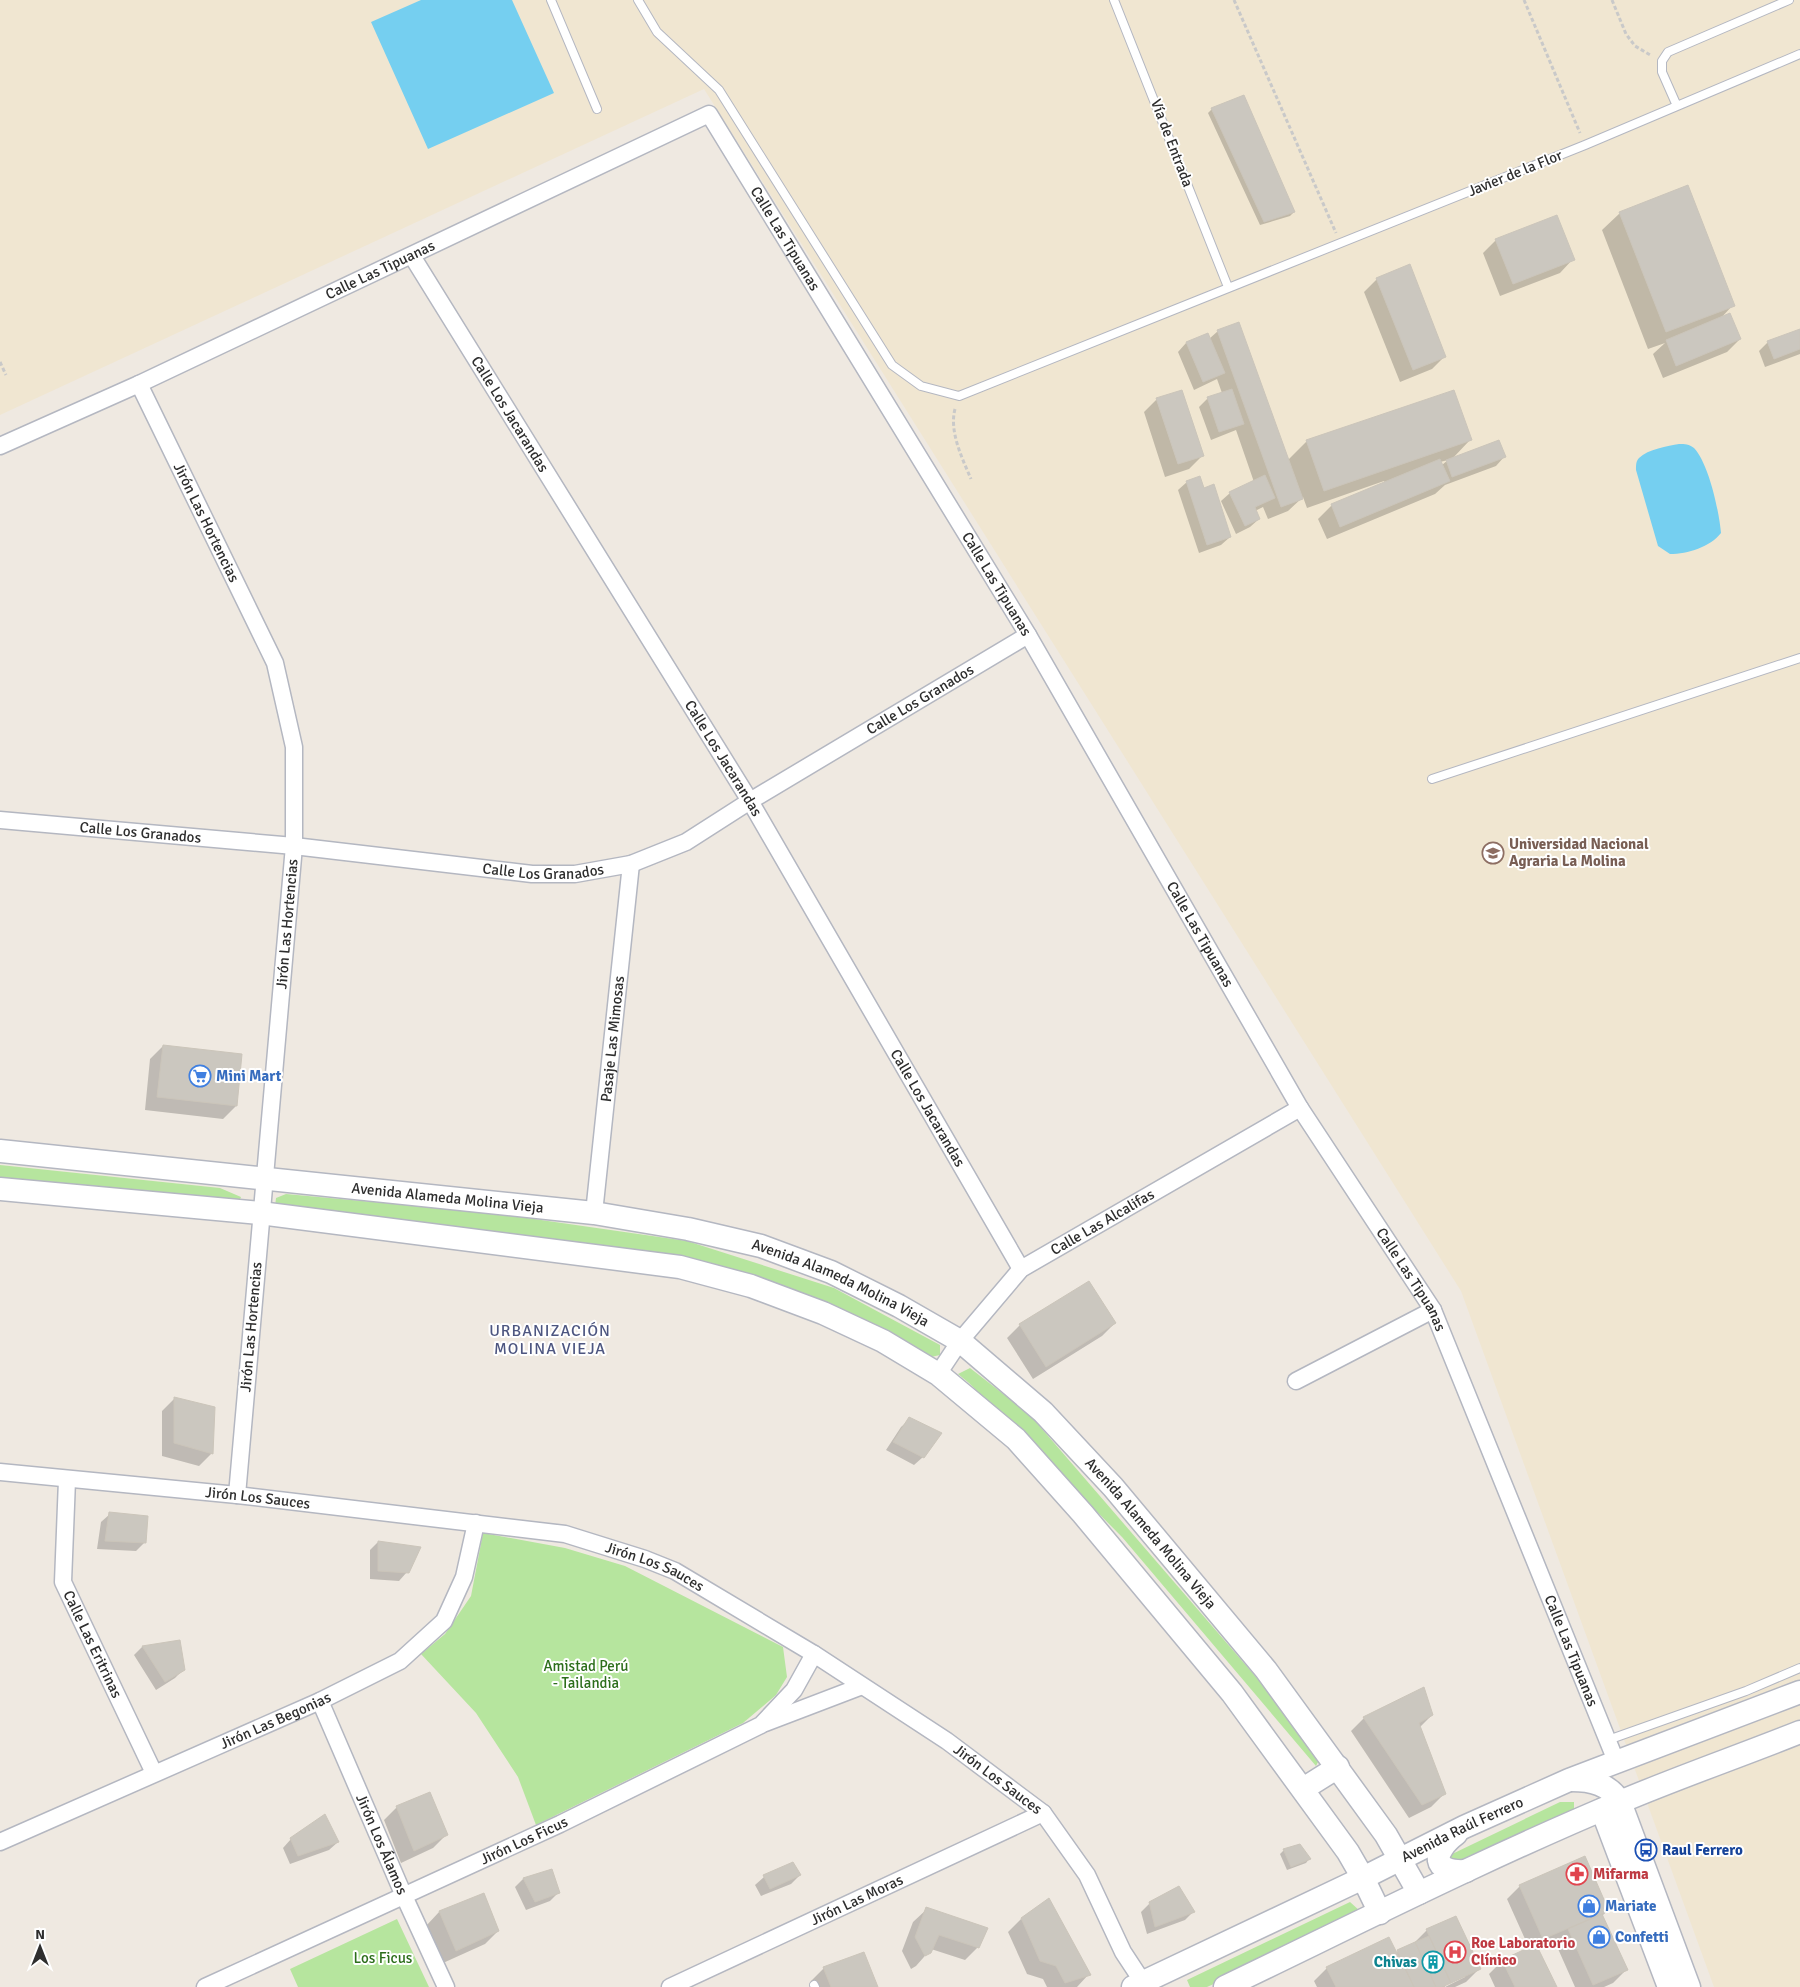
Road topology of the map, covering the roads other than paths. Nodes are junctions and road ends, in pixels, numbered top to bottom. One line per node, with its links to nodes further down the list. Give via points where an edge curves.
1 (552, 0): 7 (lane)
2 (638, 0): 9 (lane, Javier de la Flor, via 657,32 719,90 892,364 921,386 959,396)
3 (1114, 0): 9 (lane, Vía de Entrada)
4 (1789, 0): 6 (lane, via 1668,52 1662,62 1662,72)
5 (1800, 54): 6 (lane, Javier de la Flor)
6 (1677, 106): 9 (lane, Javier de la Flor)
7 (597, 108)
8 (412, 256): 10 (street, Calle Las Tipuanas); 12 (street, Calle Las Tipuanas, via 709,114); 15 (street, Calle Los Jacarandas)
9 (1228, 287)
10 (139, 384): 11 (street, Calle Las Tipuanas); 17 (street, Jirón Las Hortencias, via 275,663 294,747)
11 (0, 446)
12 (1028, 635): 15 (street, Calle Los Granados); 19 (street, Calle Las Tipuanas)
13 (1800, 658): 14 (lane)
14 (1432, 778)
15 (750, 801): 18 (street, Calle Los Granados, via 686,842); 25 (street, Calle Los Jacarandas)
16 (0, 820): 17 (street, Calle Los Granados)
17 (294, 846): 18 (street, Calle Los Granados, via 532,874 576,874); 21 (street, Jirón Las Hortencias)
18 (631, 864): 24 (street, Pasaje Las Mimosas)
19 (1300, 1108): 25 (street, Calle Las Alcalifas); 26 (street, Calle Las Tipuanas)
20 (0, 1151): 21 (street, Avenida Alameda Molina Vieja)
21 (264, 1178): 23 (street, Jirón Las Hortencias); 24 (street, Avenida Alameda Molina Vieja)
22 (0, 1189): 23 (street)
23 (260, 1213): 28 (street, via 680,1267 751,1286 823,1313 883,1341); 32 (street, Jirón Las Hortencias)
24 (594, 1213): 27 (street, Avenida Alameda Molina Vieja, via 688,1229 761,1246 831,1272)
25 (1021, 1269): 27 (street, Calle Las Alcalifas)
26 (1433, 1310): 29 (street); 41 (street, Calle Las Tipuanas)
27 (960, 1341): 28 (street, Calle Las Alcalifas); 43 (street, Avenida Alameda Molina Vieja, via 1042,1412 1113,1487 1266,1670)
28 (938, 1374): 46 (street, via 1016,1439 1083,1514 1232,1693)
29 (1296, 1382)
30 (0, 1472): 31 (street, Jirón Los Sauces)
31 (67, 1480): 32 (street, Jirón Los Sauces); 44 (street, Calle Las Eritrinas, via 63,1582)
32 (236, 1495): 33 (street, Jirón Los Sauces)
33 (476, 1522): 34 (street, Jirón Los Sauces, via 565,1534 645,1559 675,1572); 38 (street, Jirón Las Begonias, via 464,1578 444,1621 400,1661)
34 (814, 1654): 36 (street, Jirón Los Sauces); 39 (street, Jirón Los Ficus, via 794,1690)
35 (1800, 1668): 41 (lane, via 1746,1691)
36 (862, 1686): 39 (street); 48 (street, Jirón Los Sauces, via 947,1741)
37 (1800, 1692): 42 (street, Avenida Raúl Ferrero)
38 (320, 1701): 44 (street, Jirón Las Begonias); 55 (street, Jirón Los Álamos)
39 (760, 1725): 55 (street, Jirón Los Ficus, via 560,1824)
40 (1800, 1732): 47 (street)
41 (1607, 1740): 42 (street, Calle Las Tipuanas)
42 (1616, 1761): 45 (street, Avenida Raúl Ferrero)
43 (1338, 1767): 46 (street); 51 (street, Avenida Alameda Molina Vieja)
44 (154, 1773): 50 (street, Jirón Las Begonias)
45 (1569, 1780): 47 (street, via 1601,1784 1615,1794); 49 (street, Avenida Raúl Ferrero)
46 (1303, 1789): 53 (street)
47 (1611, 1806): 52 (street); 62 (street); 63 (street)
48 (1043, 1813): 57 (street, Jirón Los Sauces, via 1087,1875); 60 (street, Jirón Las Moras)
49 (1464, 1827): 51 (street, Avenida Raúl Ferrero); 52 (street, via 1438,1853 1443,1868 1451,1872)
50 (0, 1842)
51 (1400, 1859): 53 (street, Avenida Raúl Ferrero); 54 (street, Avenida Alameda Molina Vieja)
52 (1466, 1871): 54 (street)
53 (1363, 1878): 56 (street); 57 (street, Avenida Raúl Ferrero)
54 (1419, 1893): 56 (street)
55 (404, 1896): 58 (street, Jirón Los Ficus); 59 (street, Jirón Los Álamos)
56 (1380, 1913): 61 (street)
57 (1140, 1986)
58 (205, 1987)
59 (446, 1987)
60 (670, 1987)
61 (1226, 1987)
62 (1669, 1987)
63 (1689, 1987)

